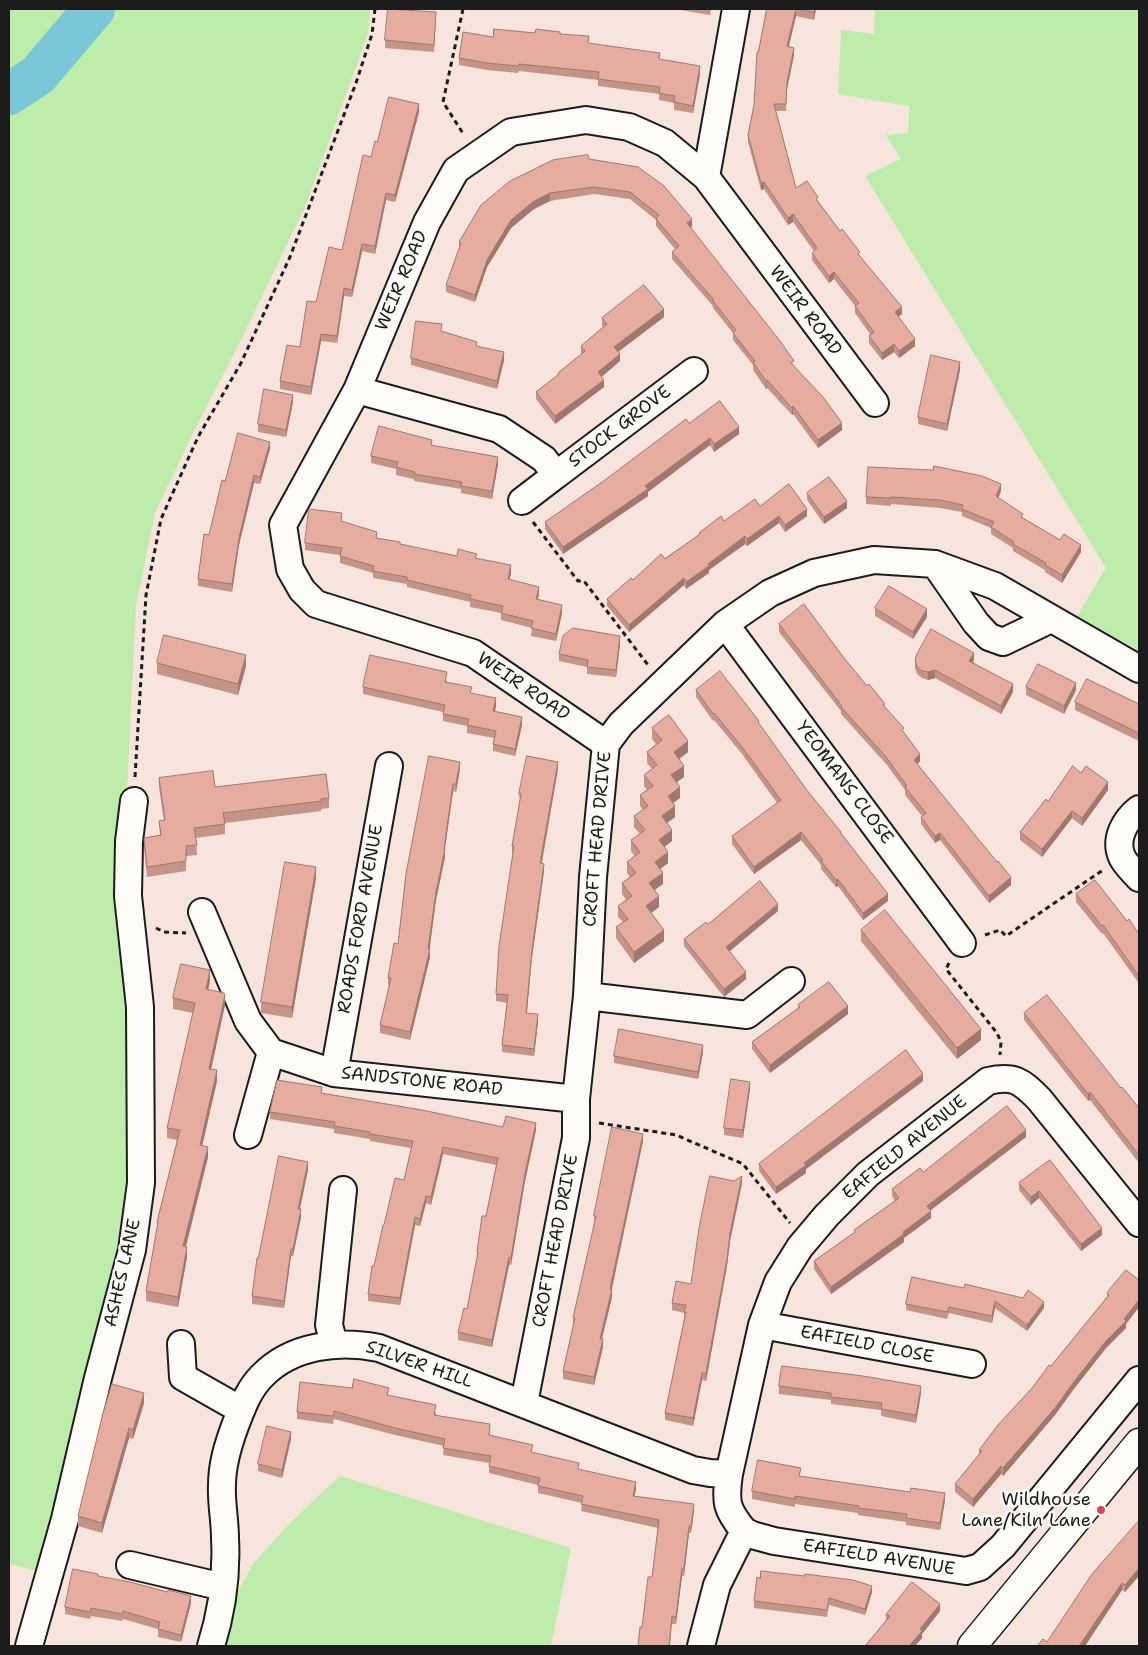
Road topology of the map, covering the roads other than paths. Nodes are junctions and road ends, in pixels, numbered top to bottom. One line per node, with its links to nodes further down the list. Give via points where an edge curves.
1 (736, 9): 2 (street)
2 (706, 177): 4 (street, WEIR ROAD, via 665,143 629,127 586,120 511,132 456,170 427,222); 5 (street, WEIR ROAD)
3 (694, 371): 6 (street, STOCK GROVE)
4 (357, 390): 6 (street, STOCK GROVE, via 499,429 544,459); 12 (street, WEIR ROAD, via 283,525 290,569 302,590 316,604 473,653)
5 (874, 403)
6 (556, 475): 7 (street)
7 (522, 501)
8 (935, 564): 9 (street, CROFT HEAD DRIVE, via 995,586); 9 (street, via 989,637 1003,642); 10 (street, CROFT HEAD DRIVE, via 874,560 814,573 770,593)
9 (1051, 619): 11 (street, CROFT HEAD DRIVE)
10 (725, 624): 12 (street, CROFT HEAD DRIVE, via 621,724); 18 (street, YEOMANS CLOSE)
11 (1139, 669)
12 (606, 744): 20 (street, CROFT HEAD DRIVE, via 593,877)
13 (389, 766): 22 (street, ROADS FORD AVENUE)
14 (134, 800): 39 (street, ASHES LANE, via 128,896 140,1007 141,1183 132,1250 65,1519)
15 (1139, 809): 16 (street, via 1123,827 1120,842 1122,857)
16 (1139, 878)
17 (202, 912): 21 (street, via 248,1021)
18 (962, 943)
19 (791, 981): 20 (street, via 748,1015)
20 (587, 996): 23 (street, CROFT HEAD DRIVE)
21 (271, 1052): 22 (street, SANDSTONE ROAD); 24 (street)
22 (334, 1073): 23 (street, SANDSTONE ROAD)
23 (576, 1109): 32 (street, CROFT HEAD DRIVE, via 576,1138)
24 (248, 1135)
25 (343, 1190): 29 (street, via 329,1326)
26 (1139, 1222): 27 (street, EAFIELD AVENUE, via 1023,1083 1003,1077 988,1081 868,1174 827,1215 804,1242 778,1282)
27 (762, 1325): 30 (street, EAFIELD CLOSE); 35 (street, EAFIELD AVENUE)
28 (181, 1344): 33 (street, via 183,1377)
29 (334, 1344): 32 (street, SILVER HILL, via 379,1348); 33 (street, SILVER HILL, via 303,1351 272,1366 254,1386)
30 (972, 1364)
31 (1139, 1380): 36 (street, EAFIELD AVENUE, via 1003,1546 980,1567 966,1571 774,1541)
32 (524, 1404): 35 (street, SILVER HILL, via 693,1470)
33 (241, 1410): 38 (street, SILVER HILL, via 226,1451 222,1485 226,1539)
34 (1139, 1443): 42 (main road)
35 (729, 1474): 36 (street, EAFIELD AVENUE, via 727,1504)
36 (744, 1531): 41 (street, via 717,1585)
37 (130, 1565): 38 (street)
38 (223, 1587): 40 (street, SILVER HILL, via 220,1618)
39 (29, 1646)
40 (211, 1646)
41 (701, 1646)
42 (972, 1646)

